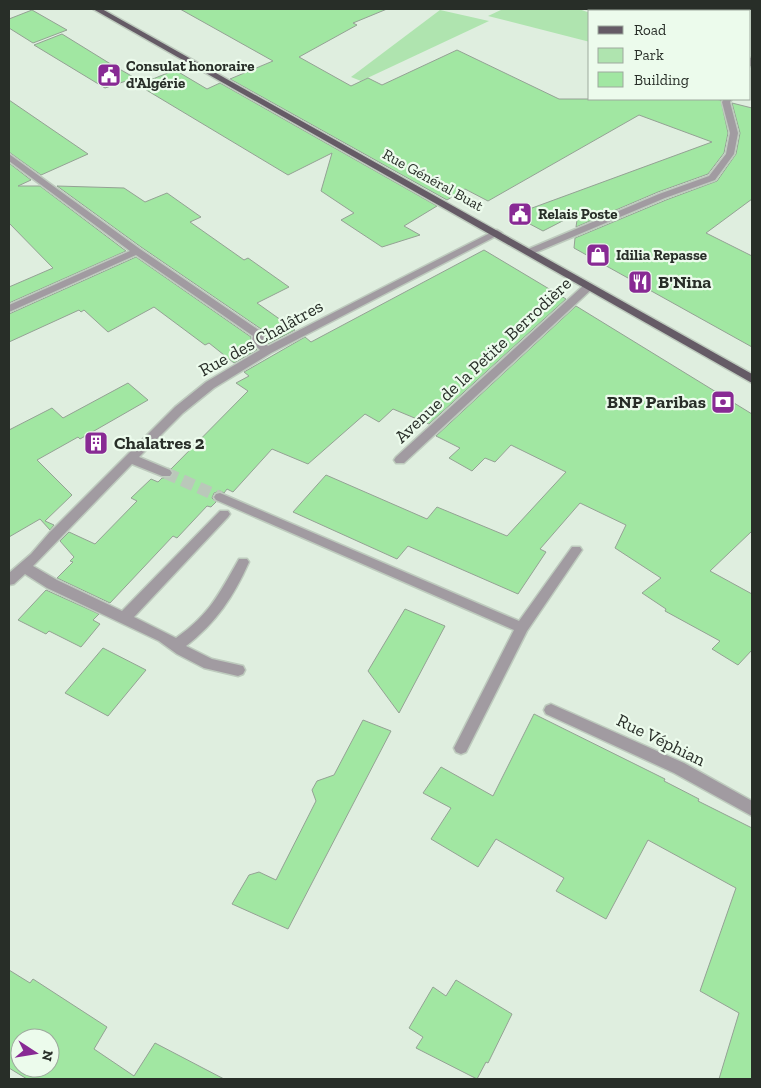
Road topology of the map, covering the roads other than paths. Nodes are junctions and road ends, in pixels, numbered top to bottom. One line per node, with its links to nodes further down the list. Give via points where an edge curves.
1 (97, 9): 6 (main road, Rue Général Buat)
2 (752, 60): 3 (street)
3 (751, 65)
4 (727, 100): 8 (street, via 734,133 730,154 712,178)
5 (9, 157): 7 (street)
6 (497, 233): 8 (main road, Rue Général Buat); 11 (street, Rue des Chalâtres)
7 (137, 251): 10 (street); 11 (street, via 259,335 256,342)
8 (529, 252): 9 (main road, Rue Général Buat)
9 (589, 286): 12 (main road, Rue Général Buat); 14 (street, Avenue de la Petite Berrodière)
10 (9, 309)
11 (267, 351): 13 (street, Rue des Chalâtres, via 210,385 180,410)
12 (752, 379)
13 (132, 459): 15 (street); 20 (street, Rue des Chalâtres)
14 (400, 460)
15 (166, 473)
16 (220, 497): 23 (street)
17 (224, 514): 22 (street)
18 (576, 550): 23 (street)
19 (243, 562): 24 (street, via 233,586 216,612 200,629)
20 (24, 567): 21 (street, Rue des Chalâtres); 22 (street)
21 (9, 580)
22 (124, 618): 24 (street)
23 (522, 628): 27 (street)
24 (176, 646): 25 (street, via 209,664)
25 (238, 670)
26 (551, 710): 28 (street, Rue Véphian, via 679,768)
27 (460, 748)
28 (752, 809)

